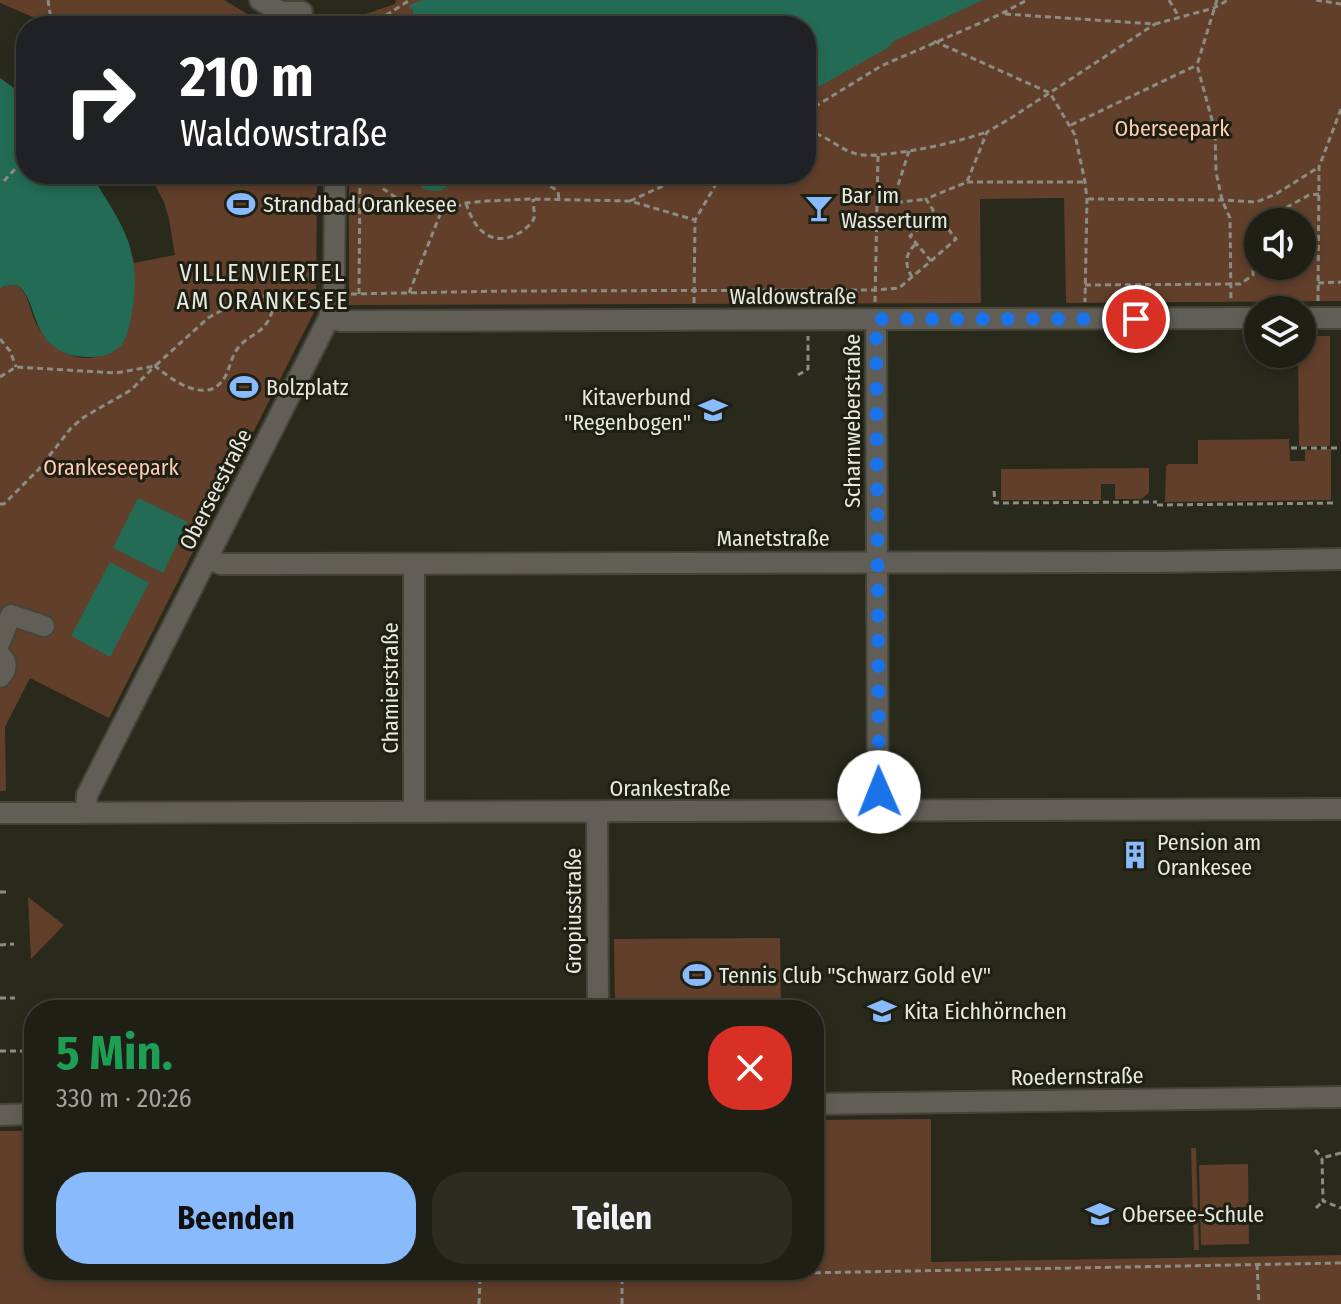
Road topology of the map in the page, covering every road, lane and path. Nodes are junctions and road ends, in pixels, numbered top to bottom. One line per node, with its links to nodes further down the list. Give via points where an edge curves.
1 (260, 0): 10 (street, via 281,12)
2 (410, 0): 12 (path)
3 (1027, 0): 11 (path)
4 (1169, 0): 13 (path)
5 (1217, 0): 9 (path)
6 (1228, 0): 9 (path)
7 (1316, 0): 8 (path)
8 (1341, 4)
9 (1214, 8): 13 (path); 16 (path)
10 (302, 13)
11 (1001, 14): 14 (path); 15 (path)
12 (385, 16)
13 (1179, 17): 14 (path)
14 (1155, 24): 17 (path)
15 (934, 41): 17 (path); 18 (path)
16 (1197, 65): 20 (path); 41 (path, via 1215,131)
17 (1050, 93): 20 (path); 21 (path)
18 (816, 106)
19 (1341, 109): 25 (path)
20 (1070, 126): 29 (path)
21 (987, 132): 23 (path); 28 (path)
22 (816, 134): 24 (path, via 857,154)
23 (909, 151): 24 (path); 44 (path)
24 (878, 155): 45 (path)
25 (1319, 167): 36 (path); 41 (path, via 1256,202)
26 (16, 168): 27 (path)
27 (4, 181)
28 (967, 182): 29 (path); 38 (path)
29 (1085, 182): 39 (path)
30 (335, 184): 69 (street, Oberseestraße)
31 (360, 184): 60 (path, via 356,294)
32 (378, 184): 47 (path, via 418,211)
33 (547, 184): 40 (path, via 558,191)
34 (667, 184): 42 (path)
35 (716, 184): 49 (path)
36 (1320, 194): 46 (path); 55 (path)
37 (533, 199): 40 (path); 43 (path); 43 (path, via 534,217 528,227 506,239 480,230)
38 (926, 199): 44 (path); 48 (path)
39 (1087, 199): 41 (path); 56 (path)
40 (559, 200): 42 (path)
41 (1222, 200): 57 (path, via 1230,218)
42 (630, 201): 49 (path)
43 (466, 203): 47 (path)
44 (892, 204): 45 (path)
45 (877, 205): 58 (path)
46 (1286, 208)
47 (441, 212): 60 (path)
48 (936, 215): 50 (path, via 910,236); 51 (path, via 956,239)
49 (695, 220): 59 (path)
50 (917, 243): 51 (path); 52 (path, via 907,256)
51 (931, 261): 52 (path)
52 (912, 277): 58 (path, via 899,288)
53 (1246, 280): 57 (path)
54 (1341, 282): 55 (path)
55 (1318, 283): 63 (path)
56 (1085, 285): 57 (path); 66 (path)
57 (1231, 285): 64 (path)
58 (875, 290): 59 (path); 67 (path)
59 (694, 291): 60 (path); 65 (path)
60 (409, 293)
61 (320, 294): 62 (path)
62 (278, 295): 74 (path, via 250,298 220,311); 74 (path, via 265,326 238,348 221,383 197,390)
63 (1314, 296)
64 (1231, 301)
65 (694, 302)
66 (1085, 306)
67 (876, 313): 69 (street, Waldowstraße); 70 (street, Waldowstraße); 85 (street, Scharnweberstraße)
68 (1316, 313): 71 (street)
69 (329, 318): 83 (street, Oberseestraße)
70 (1244, 318)
71 (1341, 318)
72 (808, 333): 76 (path, via 808,369)
73 (0, 339): 75 (path)
74 (155, 366): 75 (path, via 116,373); 82 (path, via 131,390 78,423)
75 (16, 367): 77 (path)
76 (798, 375)
77 (0, 377)
78 (1291, 448): 79 (path)
79 (1337, 448)
80 (994, 491): 81 (path, via 995,503)
81 (1337, 503)
82 (0, 504)
83 (207, 558): 86 (street, Manetstraße, via 221,564); 96 (street, Oberseestraße, via 87,795)
84 (1341, 559): 85 (street, Manetstraße)
85 (876, 562): 86 (street, Manetstraße); 92 (street, Scharnweberstraße)
86 (414, 564): 93 (street, Chamierstraße)
87 (44, 626): 88 (street, via 11,615)
88 (0, 642)
89 (0, 655): 90 (street, via 6,666)
90 (0, 677)
91 (1341, 809): 92 (street, Orankestraße)
92 (878, 810): 94 (street, Orankestraße)
93 (414, 812): 94 (street, Orankestraße); 96 (street, Orankestraße)
94 (597, 812): 101 (street, Gropiusstraße)
95 (0, 813): 96 (street, Orankestraße)
96 (86, 813)
97 (14, 944): 98 (path)
98 (0, 945)
99 (0, 998): 100 (path)
100 (15, 998)
101 (598, 1000)
102 (0, 1051): 103 (path)
103 (24, 1051)
104 (1341, 1097): 105 (street, Roedernstraße)
105 (824, 1104)
106 (24, 1114): 107 (street)
107 (0, 1115)
108 (1315, 1150): 110 (path)
109 (1341, 1153): 110 (path)
110 (1322, 1158): 111 (path)
111 (1323, 1201): 112 (path); 113 (path)
112 (1316, 1208)
113 (1341, 1208)
114 (1341, 1263): 115 (path)
115 (1257, 1264): 116 (path); 121 (path)
116 (824, 1272)
117 (480, 1280): 119 (path)
118 (622, 1280): 120 (path)
119 (479, 1304)
120 (622, 1304)
121 (1259, 1304)

